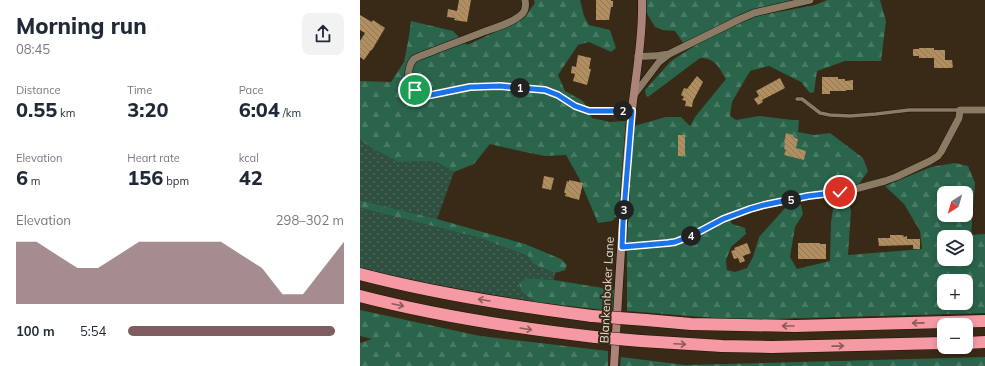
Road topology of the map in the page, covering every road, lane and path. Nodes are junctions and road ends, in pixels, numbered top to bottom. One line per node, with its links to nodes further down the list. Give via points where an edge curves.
1 (525, 0): 10 (street, via 526,6 521,15 504,25 415,59 408,74 411,85 426,96 470,87 500,86 545,90 589,111)
2 (642, 0): 5 (street, Blankenbaker Lane)
3 (810, 0): 4 (street, via 754,13)
4 (669, 54): 5 (street, via 657,57); 6 (street, via 659,62)
5 (638, 56): 6 (street, Blankenbaker Lane)
6 (634, 95): 10 (street, Blankenbaker Lane)
7 (797, 99): 8 (lane, via 802,99 820,113 830,115)
8 (960, 110): 9 (street); 11 (street, via 959,118 941,152 930,161 896,177 856,189 808,196 750,209 675,242)
9 (985, 110)
10 (632, 111): 11 (street, Blankenbaker Lane)
11 (622, 247): 18 (street, Blankenbaker Lane)
12 (360, 274): 14 (highway, one-way to 12, bridge, via 788,326 691,324 547,310 469,298)
13 (360, 296): 16 (highway, one-way to 16, bridge, via 475,321 641,341 771,347)
14 (985, 321)
15 (985, 342): 17 (highway)
16 (937, 343)
17 (973, 343)
18 (614, 366)

